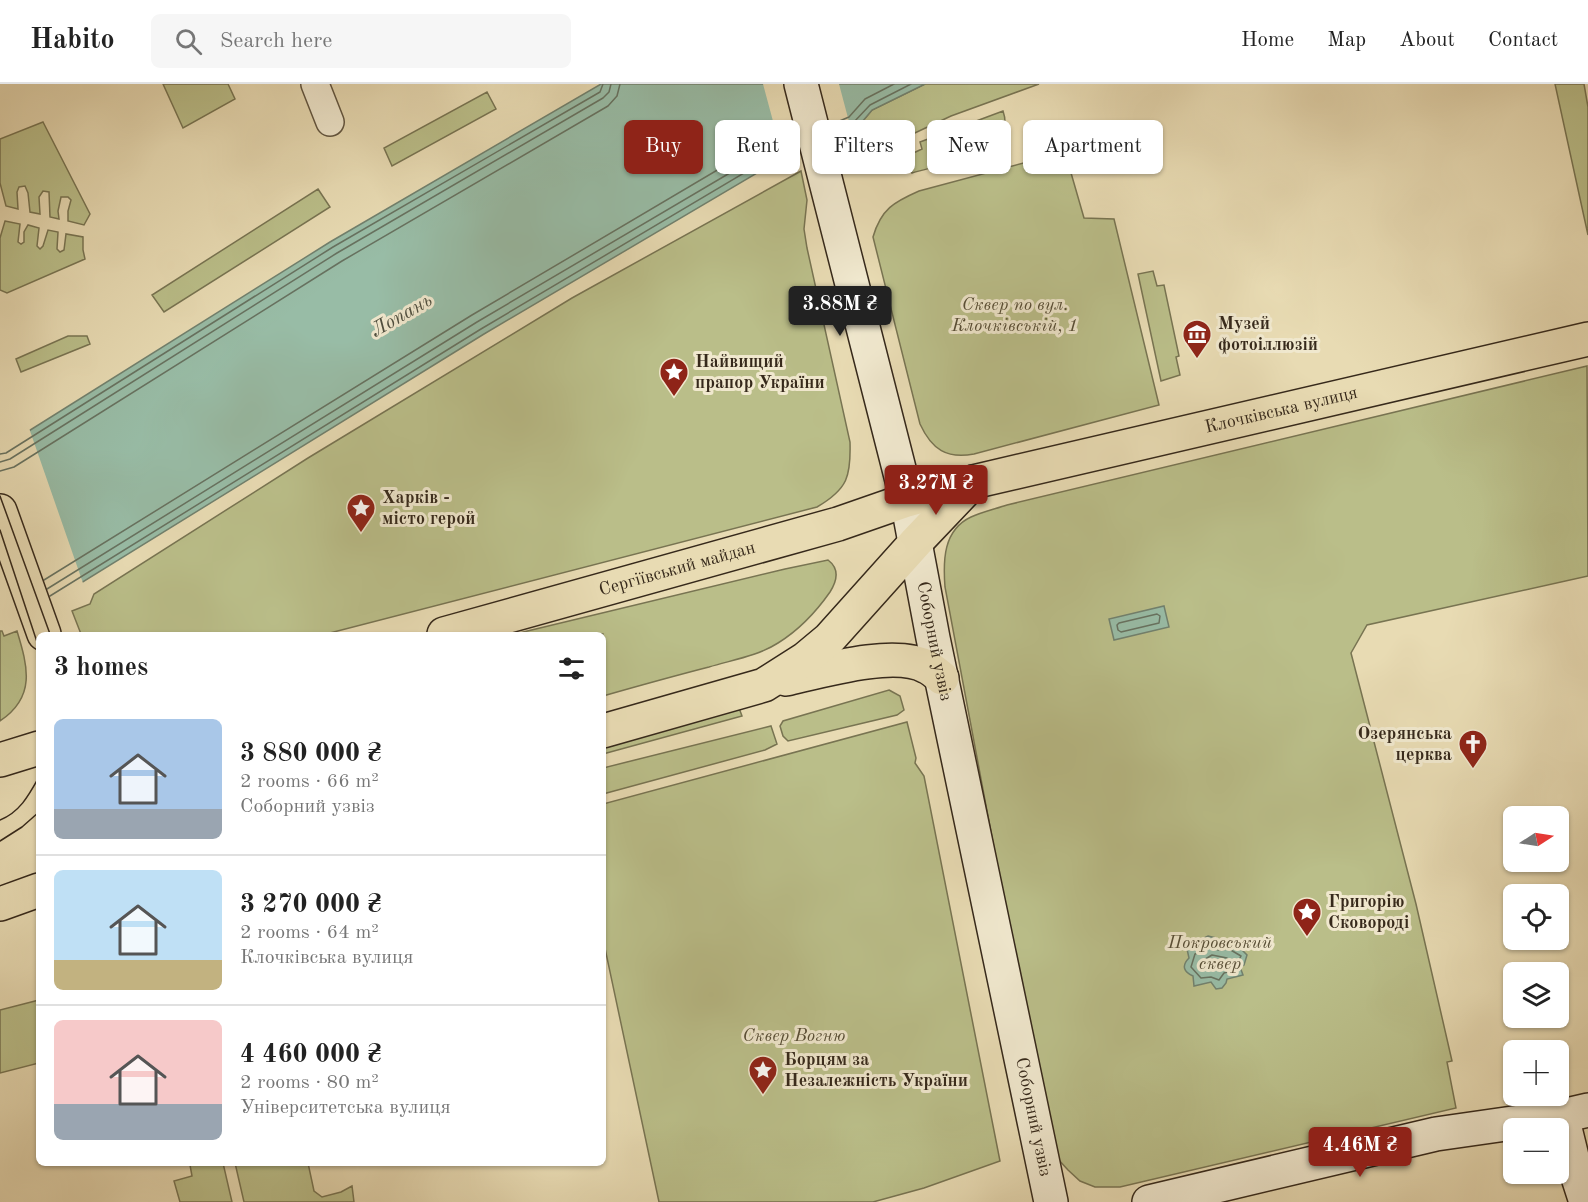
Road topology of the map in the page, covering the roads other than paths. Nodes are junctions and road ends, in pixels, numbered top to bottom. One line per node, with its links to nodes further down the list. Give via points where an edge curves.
1 (315, 84): 3 (street)
2 (801, 84): 6 (street, Соборний узвіз)
3 (330, 122)
4 (1588, 339): 5 (main road, Клочківська вулиця)
5 (973, 482): 6 (main road, Клочківська вулиця); 8 (main road)
6 (907, 500): 8 (street, Соборний узвіз); 10 (main road, Сергіївський майдан, via 838,524)
7 (0, 511): 9 (main road)
8 (916, 542): 11 (street, Соборний узвіз); 12 (main road, via 829,639)
9 (42, 628)
10 (451, 632)
11 (942, 678): 12 (main road, via 927,666 896,660 838,666); 19 (street, Соборний узвіз)
12 (764, 685): 13 (main road)
13 (606, 730)
14 (36, 749): 15 (main road)
15 (0, 760)
16 (36, 891): 17 (main road)
17 (0, 904)
18 (1575, 1113): 20 (street, via 1436,1134); 21 (street, via 1574,1165)
19 (1051, 1202)
20 (1149, 1202)
21 (1586, 1202)

